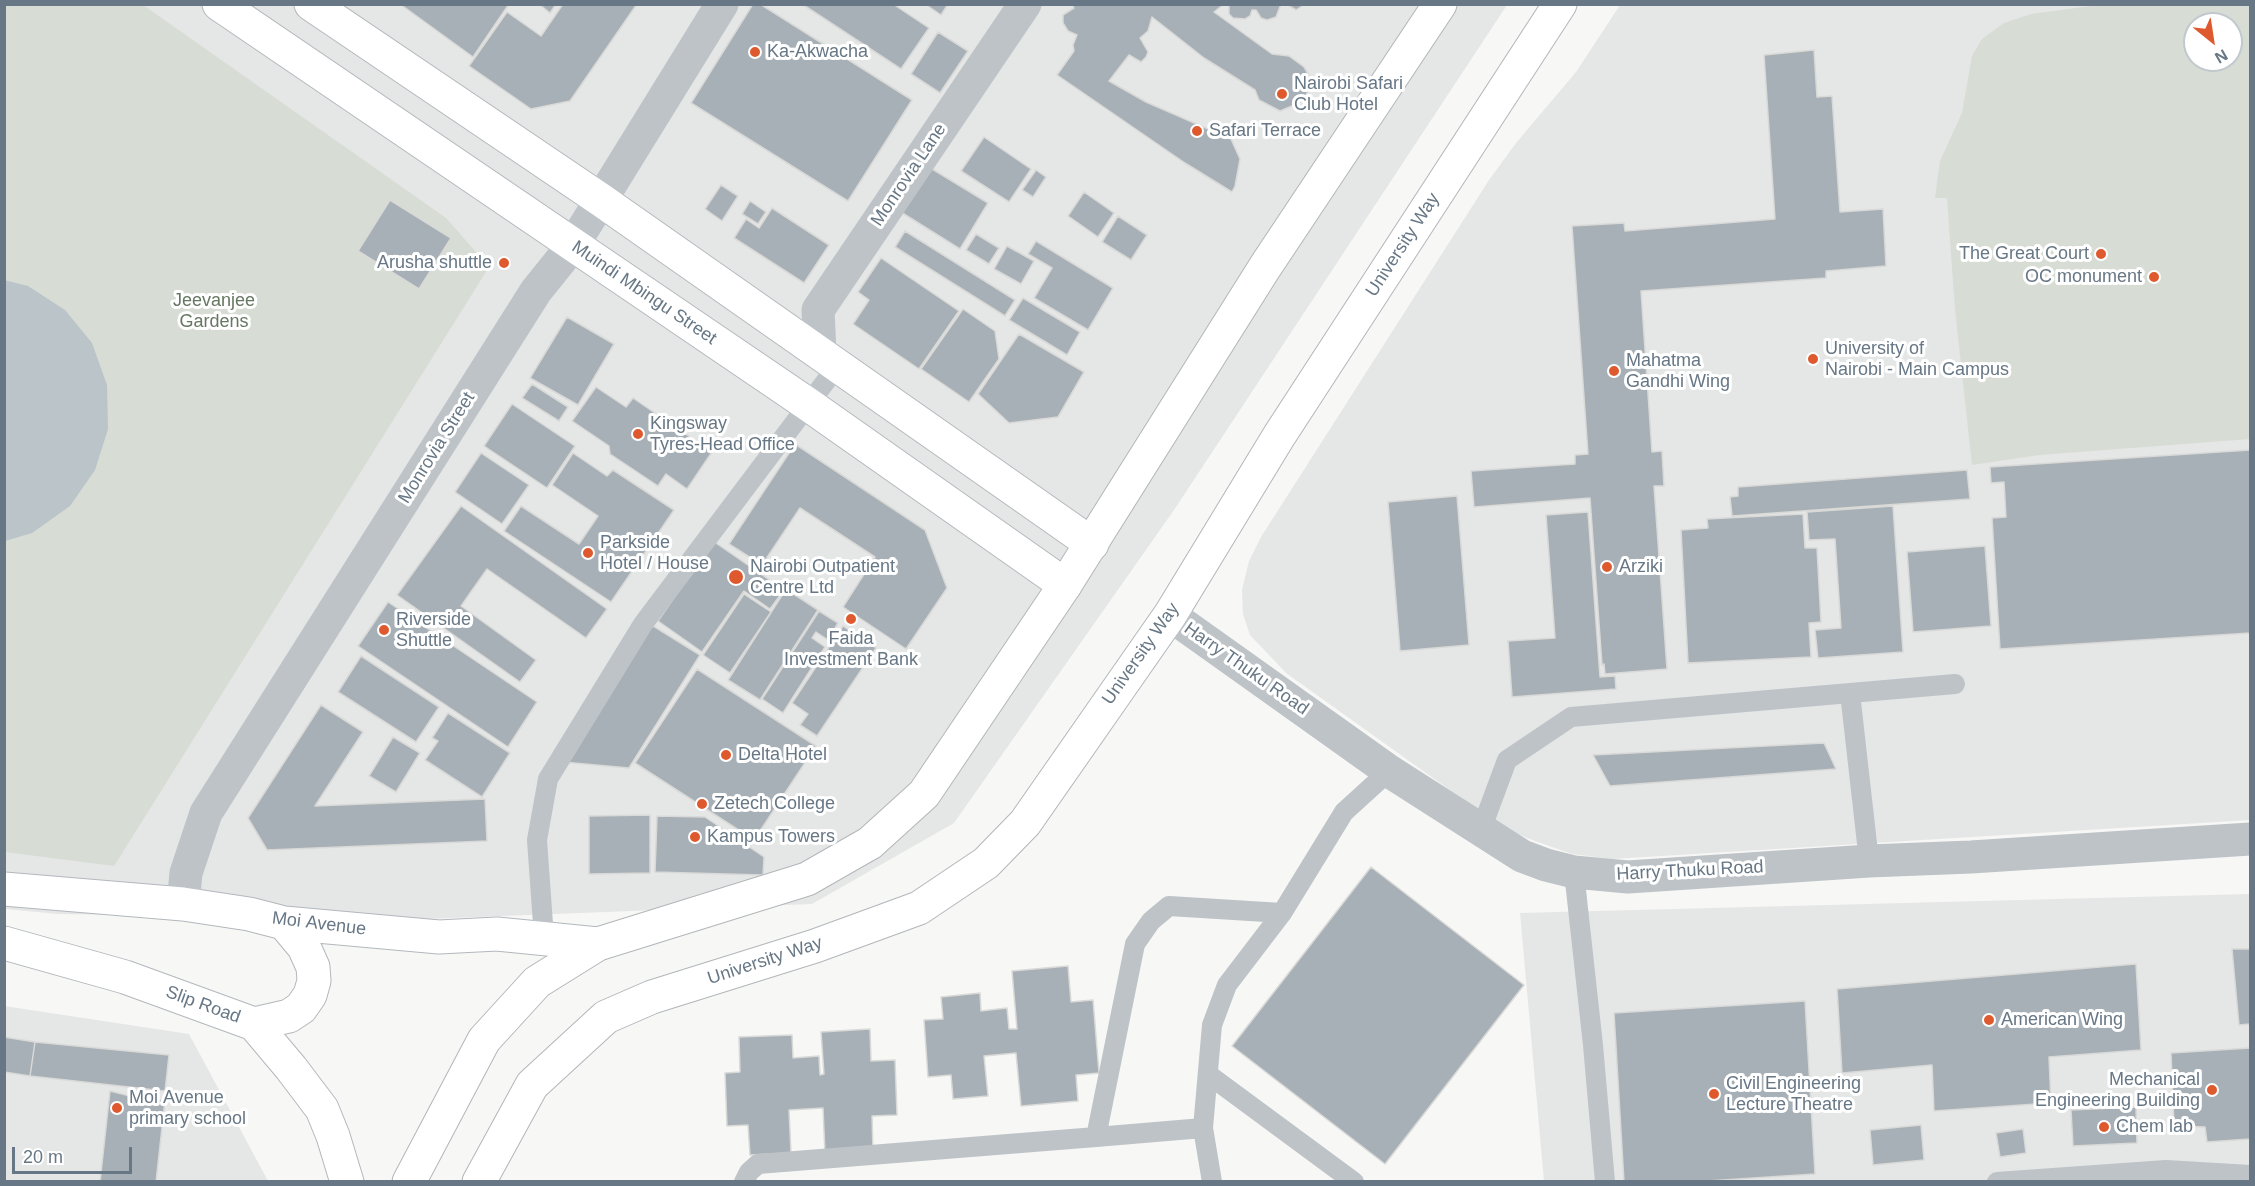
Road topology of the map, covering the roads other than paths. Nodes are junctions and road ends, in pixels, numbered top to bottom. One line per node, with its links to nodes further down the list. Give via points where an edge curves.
1 (219, 4): 8 (main road, Muindi Mbingu Street)
2 (312, 4): 7 (main road)
3 (722, 4): 7 (street, Monrovia Street)
4 (1025, 4): 9 (street, Monrovia Lane, via 818,310)
5 (1440, 4): 11 (main road, via 1265,267)
6 (1560, 4): 13 (main road, University Way, via 1279,436)
7 (602, 200): 8 (street, Monrovia Street); 9 (main road)
8 (573, 245): 10 (main road, Muindi Mbingu Street); 22 (street, Monrovia Street, via 537,291 206,813 186,873)
9 (829, 359): 10 (lane); 11 (main road)
10 (809, 405): 12 (main road, Muindi Mbingu Street); 25 (lane, via 643,624 548,779 537,840)
11 (1092, 544): 12 (main road)
12 (1065, 585): 27 (main road, via 924,794 870,843 807,879)
13 (1170, 615): 16 (street, Harry Thuku Road); 35 (main road, University Way, via 1025,823 986,863 919,908 606,1017 532,1085)
14 (1955, 684): 15 (lane)
15 (1851, 693): 17 (lane, via 1571,717 1506,760); 19 (lane)
16 (1389, 771): 17 (street, Harry Thuku Road); 23 (lane, via 1344,812)
17 (1481, 830): 20 (street, Harry Thuku Road, via 1522,856)
18 (2250, 839): 19 (street, Harry Thuku Road)
19 (1869, 861): 20 (street, Harry Thuku Road, via 1628,877)
20 (1574, 872): 39 (lane)
21 (4, 890): 22 (main road, Moi Avenue)
22 (183, 904): 24 (main road, Moi Avenue)
23 (1282, 913): 29 (lane, via 1227,985 1212,1025); 31 (lane, via 1169,906 1151,921 1135,944)
24 (284, 923): 25 (main road, Moi Avenue, via 439,937 497,934); 28 (main road, via 304,947 313,967 310,995 289,1016)
25 (544, 938): 27 (main road, Moi Avenue)
26 (6, 943): 28 (main road, Slip Road, via 124,977)
27 (598, 944): 34 (main road, via 537,982 484,1040)
28 (254, 1024): 33 (main road, Slip Road, via 322,1109)
29 (1209, 1075): 30 (lane); 38 (lane)
30 (1203, 1128): 31 (lane); 37 (lane)
31 (1096, 1137): 36 (lane, via 758,1164)
32 (2250, 1175): 40 (lane, via 2166,1170)
33 (347, 1182)
34 (409, 1182)
35 (479, 1182)
36 (744, 1182)
37 (1212, 1182)
38 (1354, 1182)
39 (1605, 1182)
40 (1996, 1182)

